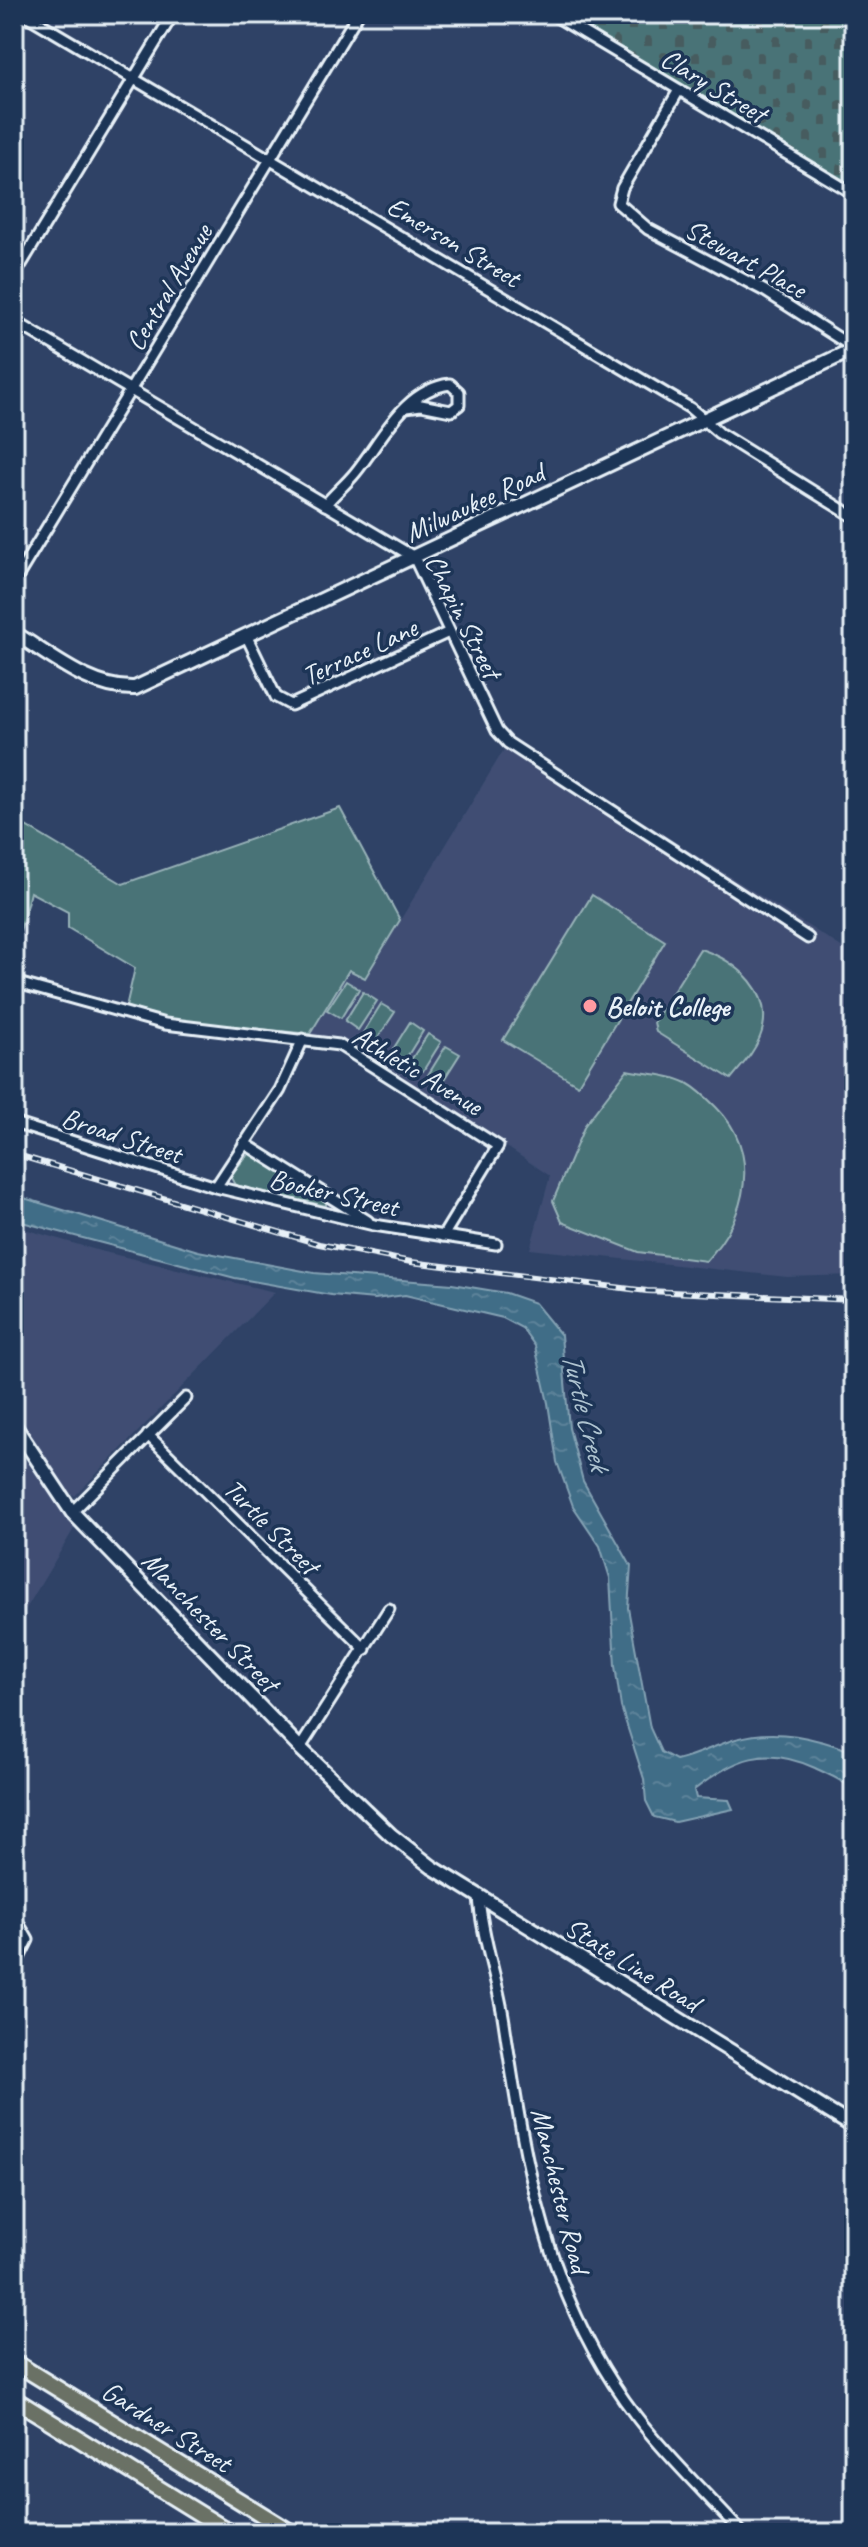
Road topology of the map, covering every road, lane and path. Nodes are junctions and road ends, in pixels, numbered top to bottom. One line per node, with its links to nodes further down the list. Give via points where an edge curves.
1 (24, 14): 5 (street, Emerson Street)
2 (173, 14): 5 (street)
3 (358, 14): 7 (street, Central Avenue)
4 (552, 14): 6 (street, Clary Street)
5 (134, 78): 7 (street, Emerson Street); 9 (street)
6 (679, 90): 8 (street, Clary Street); 11 (street, Stewart Place, via 618,203 648,229 765,291)
7 (271, 157): 12 (street, Central Avenue); 14 (street, Emerson Street)
8 (854, 194)
9 (14, 276)
10 (14, 321): 12 (street, Chapin Street)
11 (854, 349): 14 (street, Milwaukee Road)
12 (132, 391): 15 (street, Chapin Street); 18 (street, Central Avenue)
13 (406, 407): 13 (street, via 451,411 459,405 459,392 444,385); 15 (street)
14 (703, 420): 16 (street, Emerson Street); 17 (street, Milwaukee Road)
15 (325, 505): 17 (street, Chapin Street)
16 (854, 517)
17 (414, 557): 19 (street, Chapin Street); 21 (street, Milwaukee Road)
18 (14, 582)
19 (449, 632): 21 (street, Terrace Lane, via 301,702 286,704 276,697); 22 (street, Chapin Street, via 497,731 508,743)
20 (14, 633): 21 (street, Milwaukee Road, via 92,680 135,688)
21 (247, 637)
22 (808, 938)
23 (14, 982): 24 (street, Athletic Avenue, via 165,1024)
24 (303, 1039): 26 (street, via 280,1090); 29 (street, Athletic Avenue, via 354,1052 498,1146)
25 (14, 1123): 27 (street, Broad Street)
26 (244, 1143): 27 (street); 28 (street)
27 (216, 1187): 28 (street, Booker Street)
28 (374, 1225): 29 (street, Booker Street)
29 (443, 1236): 30 (street)
30 (496, 1244)
31 (186, 1398): 33 (street)
32 (14, 1425): 34 (street, Manchester Street)
33 (148, 1435): 34 (street); 36 (street, Turtle Street)
34 (72, 1512): 37 (street, Manchester Street)
35 (389, 1609): 36 (street)
36 (365, 1649): 37 (street)
37 (300, 1748): 38 (street, Manchester Street)
38 (391, 1835): 39 (street, State Line Road)
39 (479, 1897): 42 (street, State Line Road); 47 (street, Manchester Road, via 530,2176 560,2283 591,2347 634,2413)
40 (14, 1916): 41 (street, via 28,1940)
41 (14, 1968)
42 (854, 2127)
43 (14, 2362): 46 (main road, Gardner Street)
44 (14, 2399): 45 (main road, Gardner Street)
45 (231, 2533)
46 (292, 2533)
47 (742, 2533)

